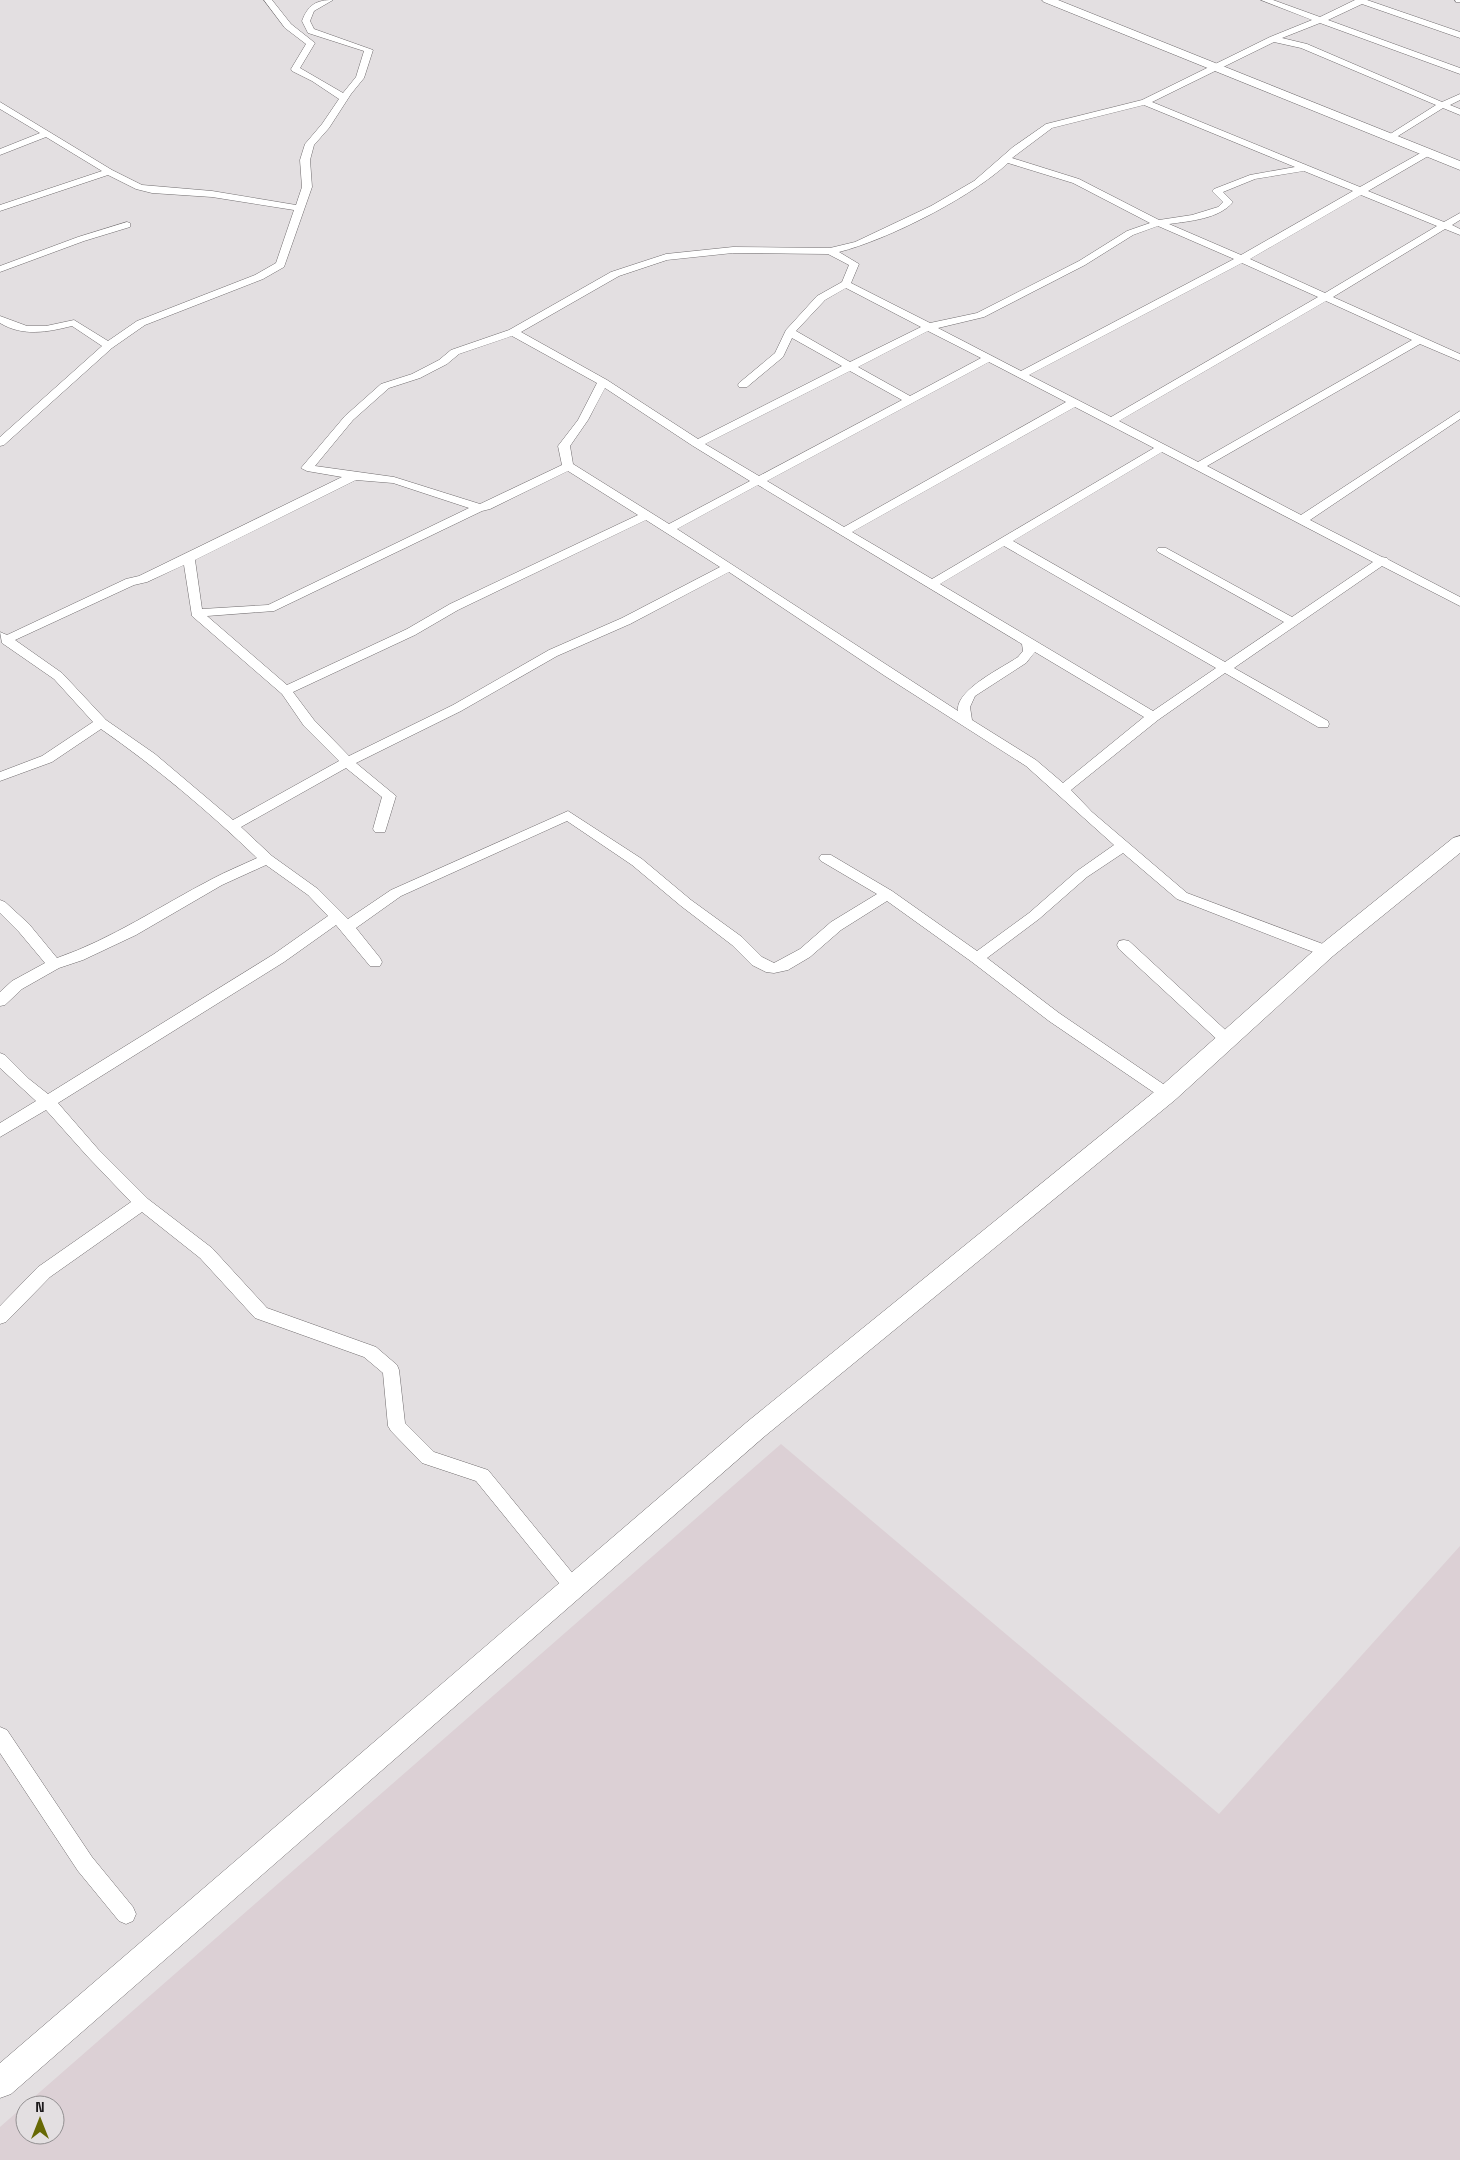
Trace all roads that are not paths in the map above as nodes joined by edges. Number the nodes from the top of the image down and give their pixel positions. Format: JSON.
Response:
{"nodes":[{"id":1,"x":268,"y":0,"type":"edge"},
{"id":2,"x":329,"y":0,"type":"edge"},
{"id":3,"x":1048,"y":0,"type":"edge"},
{"id":4,"x":1265,"y":0,"type":"edge"},
{"id":5,"x":1361,"y":0,"type":"edge"},
{"id":6,"x":1319,"y":20,"type":"junction"},
{"id":7,"x":1460,"y":35,"type":"edge"},
{"id":8,"x":1273,"y":39,"type":"junction"},
{"id":9,"x":1215,"y":67,"type":"junction"},
{"id":10,"x":1460,"y":72,"type":"edge"},
{"id":11,"x":1460,"y":97,"type":"edge"},
{"id":12,"x":344,"y":98,"type":"junction"},
{"id":13,"x":1145,"y":102,"type":"junction"},
{"id":14,"x":0,"y":105,"type":"edge"},
{"id":15,"x":1442,"y":106,"type":"junction"},
{"id":16,"x":1460,"y":112,"type":"edge"},
{"id":17,"x":46,"y":134,"type":"junction"},
{"id":18,"x":1390,"y":138,"type":"junction"},
{"id":19,"x":0,"y":152,"type":"edge"},
{"id":20,"x":1427,"y":152,"type":"junction"},
{"id":21,"x":1006,"y":159,"type":"junction"},
{"id":22,"x":1460,"y":166,"type":"edge"},
{"id":23,"x":1306,"y":168,"type":"junction"},
{"id":24,"x":109,"y":172,"type":"junction"},
{"id":25,"x":1359,"y":191,"type":"junction"},
{"id":26,"x":0,"y":208,"type":"edge"},
{"id":27,"x":300,"y":208,"type":"junction"},
{"id":28,"x":1460,"y":216,"type":"edge"},
{"id":29,"x":1158,"y":224,"type":"junction"},
{"id":30,"x":127,"y":225,"type":"dead end"},
{"id":31,"x":1444,"y":225,"type":"junction"},
{"id":32,"x":1460,"y":232,"type":"edge"},
{"id":33,"x":830,"y":251,"type":"junction"},
{"id":34,"x":1242,"y":259,"type":"junction"},
{"id":35,"x":0,"y":269,"type":"edge"},
{"id":36,"x":846,"y":284,"type":"junction"},
{"id":37,"x":1326,"y":298,"type":"junction"},
{"id":38,"x":0,"y":319,"type":"edge"},
{"id":39,"x":928,"y":327,"type":"junction"},
{"id":40,"x":513,"y":332,"type":"junction"},
{"id":41,"x":790,"y":332,"type":"junction"},
{"id":42,"x":1419,"y":340,"type":"junction"},
{"id":43,"x":108,"y":346,"type":"junction"},
{"id":44,"x":988,"y":358,"type":"junction"},
{"id":45,"x":1460,"y":358,"type":"edge"},
{"id":46,"x":851,"y":366,"type":"junction"},
{"id":47,"x":1022,"y":374,"type":"junction"},
{"id":48,"x":603,"y":382,"type":"junction"},
{"id":49,"x":743,"y":385,"type":"dead end"},
{"id":50,"x":909,"y":400,"type":"junction"},
{"id":51,"x":1076,"y":402,"type":"junction"},
{"id":52,"x":1460,"y":414,"type":"edge"},
{"id":53,"x":1112,"y":421,"type":"junction"},
{"id":54,"x":0,"y":443,"type":"edge"},
{"id":55,"x":697,"y":444,"type":"junction"},
{"id":56,"x":1163,"y":447,"type":"junction"},
{"id":57,"x":568,"y":466,"type":"junction"},
{"id":58,"x":1199,"y":466,"type":"junction"},
{"id":59,"x":354,"y":476,"type":"junction"},
{"id":60,"x":758,"y":480,"type":"junction"},
{"id":61,"x":479,"y":508,"type":"junction"},
{"id":62,"x":646,"y":515,"type":"junction"},
{"id":63,"x":1303,"y":519,"type":"junction"},
{"id":64,"x":668,"y":529,"type":"junction"},
{"id":65,"x":844,"y":532,"type":"junction"},
{"id":66,"x":1004,"y":541,"type":"junction"},
{"id":67,"x":1162,"y":550,"type":"dead end"},
{"id":68,"x":189,"y":558,"type":"junction"},
{"id":69,"x":1383,"y":560,"type":"junction"},
{"id":70,"x":729,"y":567,"type":"junction"},
{"id":71,"x":932,"y":584,"type":"junction"},
{"id":72,"x":1460,"y":602,"type":"edge"},
{"id":73,"x":196,"y":613,"type":"junction"},
{"id":74,"x":1293,"y":622,"type":"junction"},
{"id":75,"x":3,"y":638,"type":"edge"},
{"id":76,"x":1028,"y":641,"type":"junction"},
{"id":77,"x":1225,"y":668,"type":"junction"},
{"id":78,"x":286,"y":691,"type":"junction"},
{"id":79,"x":1153,"y":717,"type":"junction"},
{"id":80,"x":966,"y":722,"type":"junction"},
{"id":81,"x":101,"y":723,"type":"junction"},
{"id":82,"x":1323,"y":724,"type":"dead end"},
{"id":83,"x":347,"y":762,"type":"junction"},
{"id":84,"x":0,"y":767,"type":"edge"},
{"id":85,"x":17,"y":770,"type":"junction"},
{"id":86,"x":0,"y":776,"type":"edge"},
{"id":87,"x":1063,"y":790,"type":"junction"},
{"id":88,"x":233,"y":826,"type":"junction"},
{"id":89,"x":380,"y":830,"type":"dead end"},
{"id":90,"x":1460,"y":843,"type":"edge"},
{"id":91,"x":1123,"y":846,"type":"junction"},
{"id":92,"x":826,"y":858,"type":"dead end"},
{"id":93,"x":267,"y":859,"type":"junction"},
{"id":94,"x":887,"y":894,"type":"junction"},
{"id":95,"x":0,"y":905,"type":"edge"},
{"id":96,"x":342,"y":922,"type":"junction"},
{"id":97,"x":1124,"y":945,"type":"dead end"},
{"id":98,"x":1326,"y":951,"type":"junction"},
{"id":99,"x":977,"y":958,"type":"junction"},
{"id":100,"x":375,"y":962,"type":"dead end"},
{"id":101,"x":54,"y":964,"type":"junction"},
{"id":102,"x":0,"y":1001,"type":"edge"},
{"id":103,"x":1227,"y":1040,"type":"junction"},
{"id":104,"x":0,"y":1059,"type":"edge"},
{"id":105,"x":1167,"y":1094,"type":"junction"},
{"id":106,"x":47,"y":1101,"type":"junction"},
{"id":107,"x":0,"y":1131,"type":"edge"},
{"id":108,"x":142,"y":1203,"type":"junction"},
{"id":109,"x":0,"y":1317,"type":"edge"},
{"id":110,"x":573,"y":1587,"type":"junction"},
{"id":111,"x":0,"y":1736,"type":"edge"},
{"id":112,"x":126,"y":1914,"type":"dead end"},
{"id":113,"x":0,"y":2083,"type":"edge"}],
"edges":[{"from":1,"to":12,"type":"street"},
{"from":2,"to":12,"type":"street"},
{"from":3,"to":9,"type":"street"},
{"from":4,"to":6,"type":"street"},
{"from":5,"to":6,"type":"street"},
{"from":5,"to":7,"type":"street"},
{"from":6,"to":8,"type":"street"},
{"from":6,"to":10,"type":"street"},
{"from":8,"to":9,"type":"street"},
{"from":8,"to":15,"type":"street"},
{"from":9,"to":13,"type":"street"},
{"from":9,"to":18,"type":"street"},
{"from":11,"to":15,"type":"street"},
{"from":12,"to":27,"type":"street"},
{"from":13,"to":21,"type":"street"},
{"from":13,"to":23,"type":"street"},
{"from":14,"to":17,"type":"street"},
{"from":15,"to":16,"type":"street"},
{"from":15,"to":18,"type":"street"},
{"from":17,"to":19,"type":"street"},
{"from":17,"to":24,"type":"street"},
{"from":18,"to":20,"type":"street"},
{"from":20,"to":22,"type":"street"},
{"from":20,"to":25,"type":"street"},
{"from":21,"to":29,"type":"street"},
{"from":21,"to":33,"type":"street"},
{"from":23,"to":25,"type":"street"},
{"from":23,"to":29,"type":"street"},
{"from":24,"to":26,"type":"street"},
{"from":24,"to":27,"type":"street"},
{"from":25,"to":31,"type":"street"},
{"from":25,"to":34,"type":"street"},
{"from":27,"to":43,"type":"street"},
{"from":28,"to":31,"type":"street"},
{"from":29,"to":34,"type":"street"},
{"from":29,"to":39,"type":"street"},
{"from":30,"to":35,"type":"street"},
{"from":31,"to":32,"type":"street"},
{"from":31,"to":37,"type":"street"},
{"from":33,"to":36,"type":"street"},
{"from":33,"to":40,"type":"street"},
{"from":34,"to":37,"type":"street"},
{"from":34,"to":47,"type":"street"},
{"from":36,"to":39,"type":"street"},
{"from":36,"to":41,"type":"street"},
{"from":37,"to":42,"type":"street"},
{"from":37,"to":53,"type":"street"},
{"from":38,"to":43,"type":"street"},
{"from":39,"to":44,"type":"street"},
{"from":39,"to":46,"type":"street"},
{"from":40,"to":48,"type":"street"},
{"from":40,"to":59,"type":"street"},
{"from":41,"to":46,"type":"street"},
{"from":41,"to":49,"type":"street"},
{"from":42,"to":45,"type":"street"},
{"from":42,"to":58,"type":"street"},
{"from":43,"to":54,"type":"street"},
{"from":44,"to":47,"type":"street"},
{"from":44,"to":50,"type":"street"},
{"from":46,"to":50,"type":"street"},
{"from":46,"to":55,"type":"street"},
{"from":47,"to":51,"type":"street"},
{"from":48,"to":55,"type":"street"},
{"from":48,"to":57,"type":"street"},
{"from":50,"to":60,"type":"street"},
{"from":51,"to":53,"type":"street"},
{"from":51,"to":65,"type":"street"},
{"from":52,"to":63,"type":"street"},
{"from":53,"to":56,"type":"street"},
{"from":55,"to":60,"type":"street"},
{"from":56,"to":58,"type":"street"},
{"from":56,"to":66,"type":"street"},
{"from":57,"to":61,"type":"street"},
{"from":57,"to":62,"type":"street"},
{"from":58,"to":63,"type":"street"},
{"from":59,"to":61,"type":"street"},
{"from":59,"to":68,"type":"street"},
{"from":60,"to":64,"type":"street"},
{"from":60,"to":65,"type":"street"},
{"from":61,"to":73,"type":"street"},
{"from":62,"to":64,"type":"street"},
{"from":62,"to":78,"type":"street"},
{"from":63,"to":69,"type":"street"},
{"from":64,"to":70,"type":"street"},
{"from":65,"to":71,"type":"street"},
{"from":66,"to":71,"type":"street"},
{"from":66,"to":77,"type":"street"},
{"from":67,"to":74,"type":"street"},
{"from":68,"to":73,"type":"street"},
{"from":68,"to":75,"type":"street"},
{"from":69,"to":72,"type":"street"},
{"from":69,"to":74,"type":"street"},
{"from":70,"to":80,"type":"street"},
{"from":70,"to":83,"type":"street"},
{"from":71,"to":76,"type":"street"},
{"from":73,"to":78,"type":"street"},
{"from":74,"to":77,"type":"street"},
{"from":75,"to":81,"type":"street"},
{"from":76,"to":79,"type":"street"},
{"from":76,"to":80,"type":"street"},
{"from":77,"to":79,"type":"street"},
{"from":77,"to":82,"type":"street"},
{"from":78,"to":83,"type":"street"},
{"from":79,"to":87,"type":"street"},
{"from":80,"to":87,"type":"street"},
{"from":81,"to":85,"type":"street"},
{"from":81,"to":88,"type":"street"},
{"from":83,"to":88,"type":"street"},
{"from":83,"to":89,"type":"street"},
{"from":84,"to":85,"type":"street"},
{"from":85,"to":86,"type":"street"},
{"from":87,"to":91,"type":"street"},
{"from":88,"to":93,"type":"street"},
{"from":90,"to":98,"type":"street"},
{"from":91,"to":98,"type":"street"},
{"from":91,"to":99,"type":"street"},
{"from":92,"to":94,"type":"street"},
{"from":93,"to":96,"type":"street"},
{"from":93,"to":101,"type":"street"},
{"from":94,"to":96,"type":"street"},
{"from":94,"to":99,"type":"street"},
{"from":95,"to":101,"type":"street"},
{"from":96,"to":100,"type":"street"},
{"from":96,"to":106,"type":"street"},
{"from":97,"to":103,"type":"street"},
{"from":98,"to":103,"type":"street"},
{"from":99,"to":105,"type":"street"},
{"from":101,"to":102,"type":"street"},
{"from":103,"to":105,"type":"street"},
{"from":104,"to":106,"type":"street"},
{"from":105,"to":110,"type":"street"},
{"from":106,"to":107,"type":"street"},
{"from":106,"to":108,"type":"street"},
{"from":108,"to":109,"type":"street"},
{"from":108,"to":110,"type":"street"},
{"from":110,"to":113,"type":"street"},
{"from":111,"to":112,"type":"street"}]}
